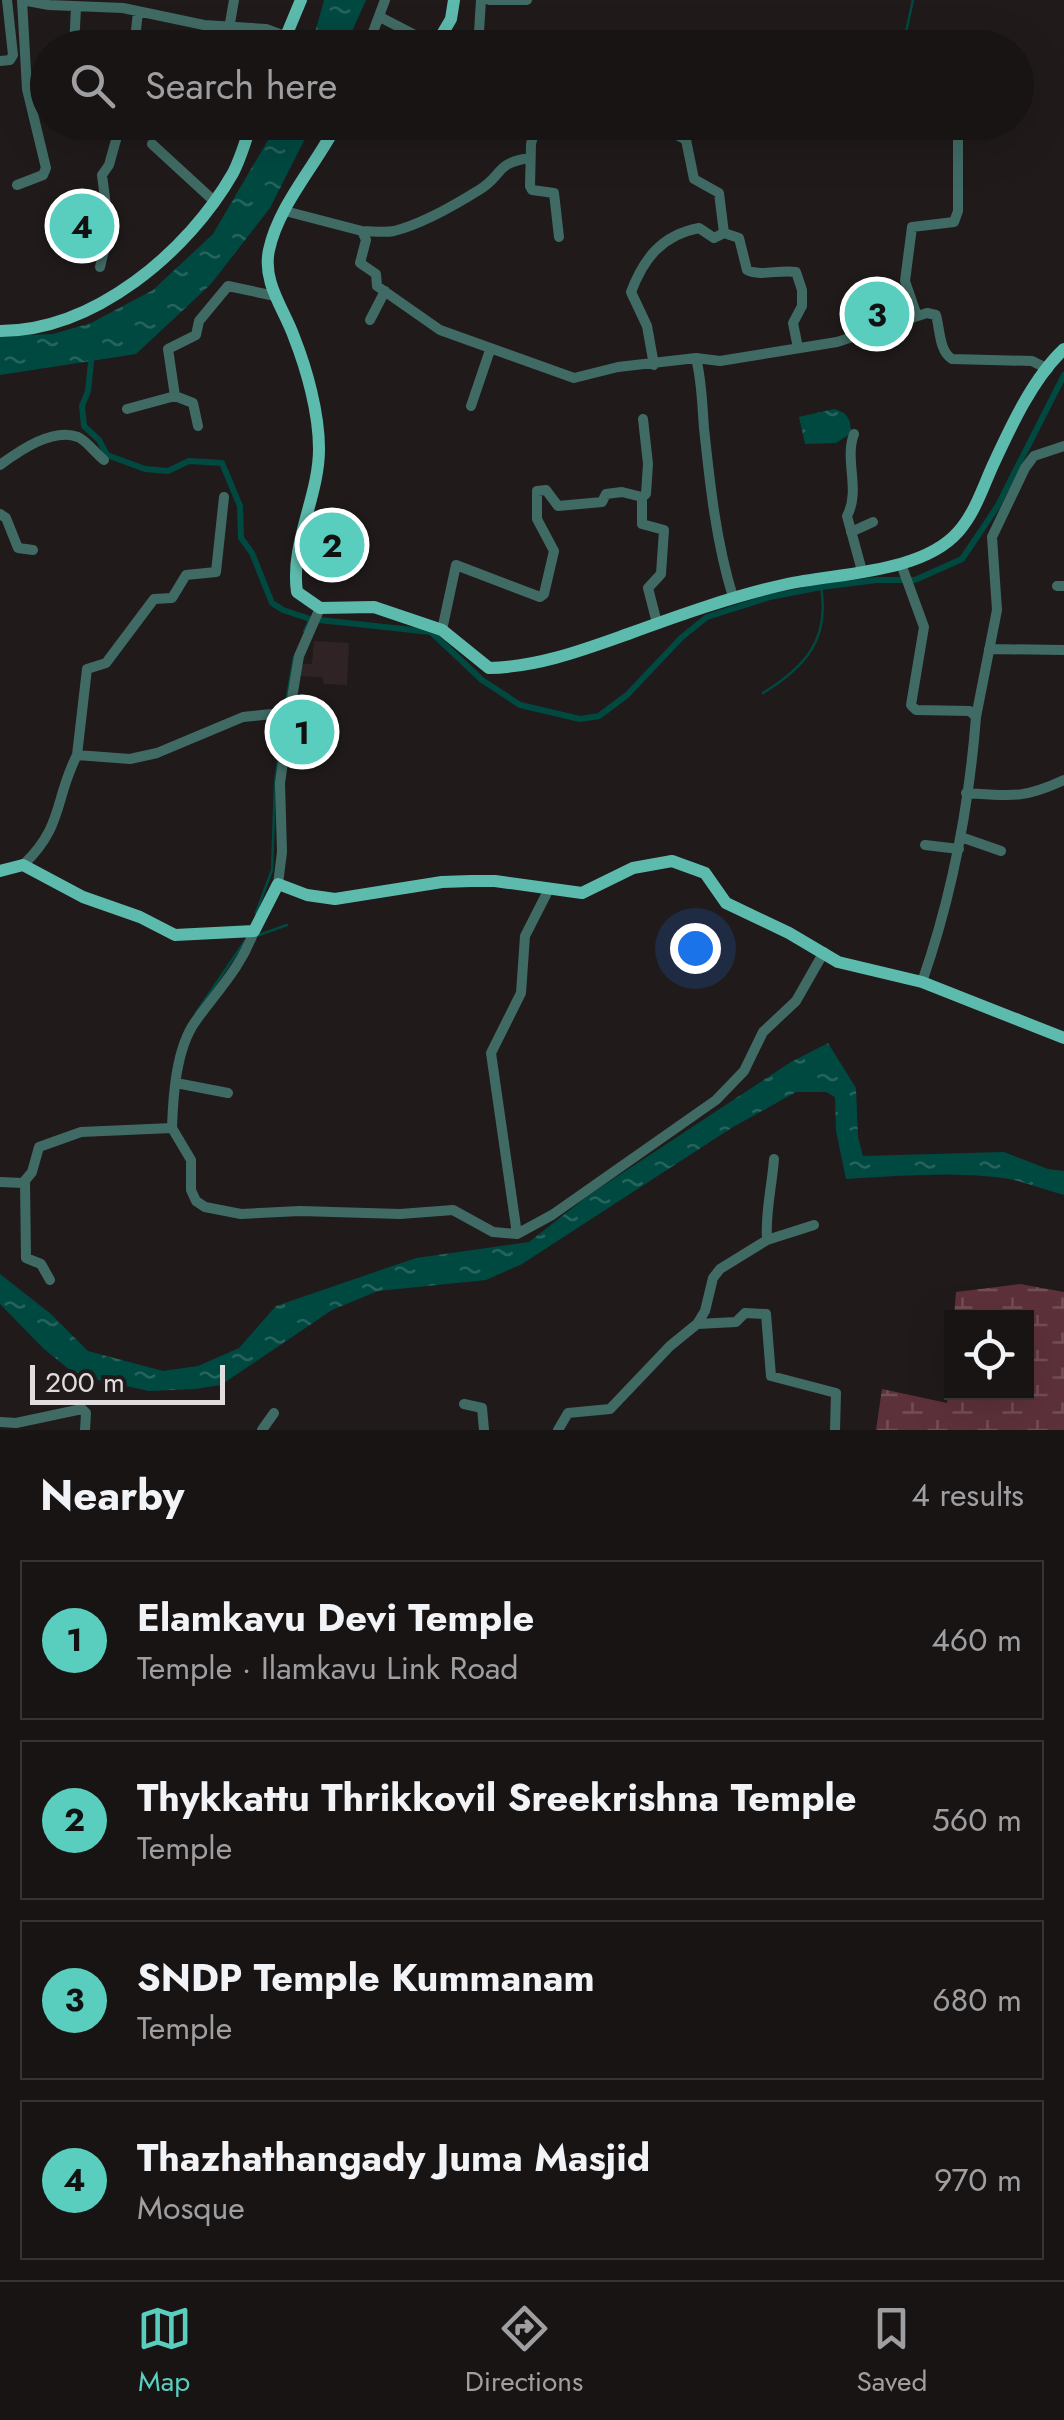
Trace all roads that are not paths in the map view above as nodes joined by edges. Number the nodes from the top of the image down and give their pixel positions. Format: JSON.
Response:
{"nodes":[{"id":1,"x":7,"y":0,"type":"edge"},
{"id":2,"x":22,"y":0,"type":"edge"},
{"id":3,"x":162,"y":0,"type":"edge"},
{"id":4,"x":234,"y":0,"type":"edge"},
{"id":5,"x":300,"y":0,"type":"edge"},
{"id":6,"x":384,"y":0,"type":"edge"},
{"id":7,"x":454,"y":0,"type":"edge"},
{"id":8,"x":481,"y":0,"type":"edge"},
{"id":9,"x":489,"y":0,"type":"edge"},
{"id":10,"x":527,"y":0,"type":"edge"},
{"id":11,"x":50,"y":3,"type":"edge"},
{"id":12,"x":76,"y":7,"type":"junction"},
{"id":13,"x":138,"y":12,"type":"junction"},
{"id":14,"x":162,"y":14,"type":"junction"},
{"id":15,"x":380,"y":17,"type":"junction"},
{"id":16,"x":229,"y":29,"type":"junction"},
{"id":17,"x":75,"y":30,"type":"edge"},
{"id":18,"x":136,"y":30,"type":"edge"},
{"id":19,"x":267,"y":30,"type":"edge"},
{"id":20,"x":288,"y":30,"type":"edge"},
{"id":21,"x":375,"y":30,"type":"edge"},
{"id":22,"x":406,"y":30,"type":"edge"},
{"id":23,"x":445,"y":30,"type":"edge"},
{"id":24,"x":479,"y":30,"type":"edge"},
{"id":25,"x":0,"y":62,"type":"edge"},
{"id":26,"x":30,"y":99,"type":"edge"},
{"id":27,"x":40,"y":140,"type":"edge"},
{"id":28,"x":116,"y":140,"type":"edge"},
{"id":29,"x":245,"y":140,"type":"edge"},
{"id":30,"x":327,"y":140,"type":"edge"},
{"id":31,"x":534,"y":140,"type":"edge"},
{"id":32,"x":686,"y":140,"type":"edge"},
{"id":33,"x":958,"y":140,"type":"edge"},
{"id":34,"x":152,"y":144,"type":"dead end"},
{"id":35,"x":530,"y":158,"type":"junction"},
{"id":36,"x":17,"y":185,"type":"dead end"},
{"id":37,"x":214,"y":201,"type":"junction"},
{"id":38,"x":285,"y":211,"type":"junction"},
{"id":39,"x":362,"y":231,"type":"junction"},
{"id":40,"x":724,"y":234,"type":"junction"},
{"id":41,"x":558,"y":237,"type":"dead end"},
{"id":42,"x":100,"y":267,"type":"dead end"},
{"id":43,"x":385,"y":292,"type":"junction"},
{"id":44,"x":275,"y":296,"type":"junction"},
{"id":45,"x":917,"y":316,"type":"junction"},
{"id":46,"x":370,"y":320,"type":"dead end"},
{"id":47,"x":0,"y":331,"type":"edge"},
{"id":48,"x":798,"y":348,"type":"junction"},
{"id":49,"x":1064,"y":349,"type":"edge"},
{"id":50,"x":490,"y":350,"type":"junction"},
{"id":51,"x":696,"y":358,"type":"junction"},
{"id":52,"x":654,"y":364,"type":"junction"},
{"id":53,"x":1048,"y":369,"type":"junction"},
{"id":54,"x":175,"y":396,"type":"junction"},
{"id":55,"x":471,"y":406,"type":"dead end"},
{"id":56,"x":127,"y":409,"type":"dead end"},
{"id":57,"x":644,"y":419,"type":"dead end"},
{"id":58,"x":198,"y":426,"type":"dead end"},
{"id":59,"x":854,"y":434,"type":"dead end"},
{"id":60,"x":1064,"y":446,"type":"edge"},
{"id":61,"x":104,"y":460,"type":"dead end"},
{"id":62,"x":0,"y":465,"type":"edge"},
{"id":63,"x":224,"y":497,"type":"dead end"},
{"id":64,"x":642,"y":497,"type":"junction"},
{"id":65,"x":0,"y":514,"type":"edge"},
{"id":66,"x":873,"y":522,"type":"dead end"},
{"id":67,"x":850,"y":532,"type":"junction"},
{"id":68,"x":33,"y":550,"type":"dead end"},
{"id":69,"x":901,"y":568,"type":"junction"},
{"id":70,"x":862,"y":571,"type":"junction"},
{"id":71,"x":733,"y":597,"type":"junction"},
{"id":72,"x":319,"y":611,"type":"junction"},
{"id":73,"x":657,"y":624,"type":"junction"},
{"id":74,"x":442,"y":630,"type":"junction"},
{"id":75,"x":989,"y":649,"type":"junction"},
{"id":76,"x":1064,"y":650,"type":"edge"},
{"id":77,"x":291,"y":712,"type":"junction"},
{"id":78,"x":976,"y":716,"type":"junction"},
{"id":79,"x":77,"y":754,"type":"junction"},
{"id":80,"x":1064,"y":780,"type":"edge"},
{"id":81,"x":966,"y":794,"type":"junction"},
{"id":82,"x":960,"y":843,"type":"junction"},
{"id":83,"x":925,"y":845,"type":"dead end"},
{"id":84,"x":1001,"y":851,"type":"dead end"},
{"id":85,"x":8,"y":866,"type":"edge"},
{"id":86,"x":278,"y":884,"type":"junction"},
{"id":87,"x":549,"y":890,"type":"junction"},
{"id":88,"x":252,"y":933,"type":"junction"},
{"id":89,"x":824,"y":952,"type":"junction"},
{"id":90,"x":922,"y":982,"type":"junction"},
{"id":91,"x":1064,"y":1038,"type":"edge"},
{"id":92,"x":176,"y":1083,"type":"junction"},
{"id":93,"x":228,"y":1093,"type":"dead end"},
{"id":94,"x":172,"y":1128,"type":"junction"},
{"id":95,"x":774,"y":1159,"type":"dead end"},
{"id":96,"x":0,"y":1182,"type":"edge"},
{"id":97,"x":25,"y":1182,"type":"junction"},
{"id":98,"x":814,"y":1225,"type":"dead end"},
{"id":99,"x":516,"y":1234,"type":"junction"},
{"id":100,"x":766,"y":1240,"type":"junction"},
{"id":101,"x":50,"y":1280,"type":"dead end"},
{"id":102,"x":698,"y":1324,"type":"junction"},
{"id":103,"x":464,"y":1404,"type":"dead end"},
{"id":104,"x":274,"y":1414,"type":"dead end"},
{"id":105,"x":0,"y":1422,"type":"edge"},
{"id":106,"x":84,"y":1430,"type":"edge"},
{"id":107,"x":262,"y":1430,"type":"edge"},
{"id":108,"x":484,"y":1430,"type":"edge"},
{"id":109,"x":558,"y":1430,"type":"edge"},
{"id":110,"x":835,"y":1430,"type":"edge"}],
"edges":[{"from":1,"to":25,"type":"street"},
{"from":2,"to":11,"type":"street"},
{"from":2,"to":26,"type":"street"},
{"from":3,"to":14,"type":"street"},
{"from":4,"to":16,"type":"street"},
{"from":5,"to":20,"type":"main road"},
{"from":6,"to":15,"type":"street"},
{"from":7,"to":23,"type":"main road"},
{"from":8,"to":24,"type":"street"},
{"from":9,"to":10,"type":"street"},
{"from":11,"to":12,"type":"street"},
{"from":12,"to":13,"type":"street"},
{"from":12,"to":17,"type":"street"},
{"from":13,"to":14,"type":"street"},
{"from":13,"to":18,"type":"street"},
{"from":14,"to":16,"type":"street"},
{"from":15,"to":21,"type":"street"},
{"from":15,"to":22,"type":"street"},
{"from":16,"to":19,"type":"street"},
{"from":27,"to":36,"type":"street"},
{"from":28,"to":42,"type":"street"},
{"from":29,"to":37,"type":"main road"},
{"from":30,"to":38,"type":"main road"},
{"from":31,"to":35,"type":"street"},
{"from":32,"to":40,"type":"street"},
{"from":33,"to":45,"type":"street"},
{"from":34,"to":37,"type":"street"},
{"from":35,"to":39,"type":"street"},
{"from":35,"to":41,"type":"street"},
{"from":37,"to":47,"type":"main road"},
{"from":38,"to":39,"type":"street"},
{"from":38,"to":44,"type":"main road"},
{"from":39,"to":43,"type":"street"},
{"from":40,"to":48,"type":"street"},
{"from":40,"to":52,"type":"street"},
{"from":43,"to":46,"type":"street"},
{"from":43,"to":50,"type":"street"},
{"from":44,"to":54,"type":"street"},
{"from":44,"to":72,"type":"main road"},
{"from":45,"to":48,"type":"street"},
{"from":45,"to":53,"type":"street"},
{"from":48,"to":51,"type":"street"},
{"from":49,"to":53,"type":"main road"},
{"from":50,"to":52,"type":"street"},
{"from":50,"to":55,"type":"street"},
{"from":51,"to":52,"type":"street"},
{"from":51,"to":71,"type":"street"},
{"from":53,"to":69,"type":"main road"},
{"from":54,"to":56,"type":"street"},
{"from":54,"to":58,"type":"street"},
{"from":57,"to":64,"type":"street"},
{"from":59,"to":67,"type":"street"},
{"from":60,"to":75,"type":"street"},
{"from":61,"to":62,"type":"street"},
{"from":63,"to":79,"type":"street"},
{"from":64,"to":73,"type":"street"},
{"from":64,"to":74,"type":"street"},
{"from":65,"to":68,"type":"street"},
{"from":66,"to":67,"type":"street"},
{"from":67,"to":70,"type":"street"},
{"from":69,"to":70,"type":"main road"},
{"from":69,"to":78,"type":"street"},
{"from":70,"to":71,"type":"main road"},
{"from":71,"to":73,"type":"main road"},
{"from":72,"to":74,"type":"main road"},
{"from":72,"to":77,"type":"street"},
{"from":73,"to":74,"type":"main road"},
{"from":75,"to":76,"type":"street"},
{"from":75,"to":78,"type":"street"},
{"from":77,"to":79,"type":"street"},
{"from":77,"to":86,"type":"street"},
{"from":78,"to":81,"type":"street"},
{"from":79,"to":85,"type":"street"},
{"from":80,"to":81,"type":"street"},
{"from":81,"to":82,"type":"street"},
{"from":82,"to":83,"type":"street"},
{"from":82,"to":84,"type":"street"},
{"from":82,"to":90,"type":"street"},
{"from":85,"to":88,"type":"main road"},
{"from":86,"to":87,"type":"main road"},
{"from":86,"to":88,"type":"main road"},
{"from":87,"to":89,"type":"main road"},
{"from":87,"to":99,"type":"street"},
{"from":88,"to":92,"type":"street"},
{"from":89,"to":90,"type":"main road"},
{"from":89,"to":99,"type":"street"},
{"from":90,"to":91,"type":"main road"},
{"from":92,"to":93,"type":"street"},
{"from":92,"to":94,"type":"street"},
{"from":94,"to":97,"type":"street"},
{"from":94,"to":99,"type":"street"},
{"from":95,"to":100,"type":"street"},
{"from":96,"to":97,"type":"street"},
{"from":97,"to":101,"type":"street"},
{"from":98,"to":100,"type":"street"},
{"from":100,"to":102,"type":"street"},
{"from":102,"to":109,"type":"street"},
{"from":102,"to":110,"type":"street"},
{"from":103,"to":108,"type":"street"},
{"from":104,"to":107,"type":"street"},
{"from":105,"to":106,"type":"street"}]}
